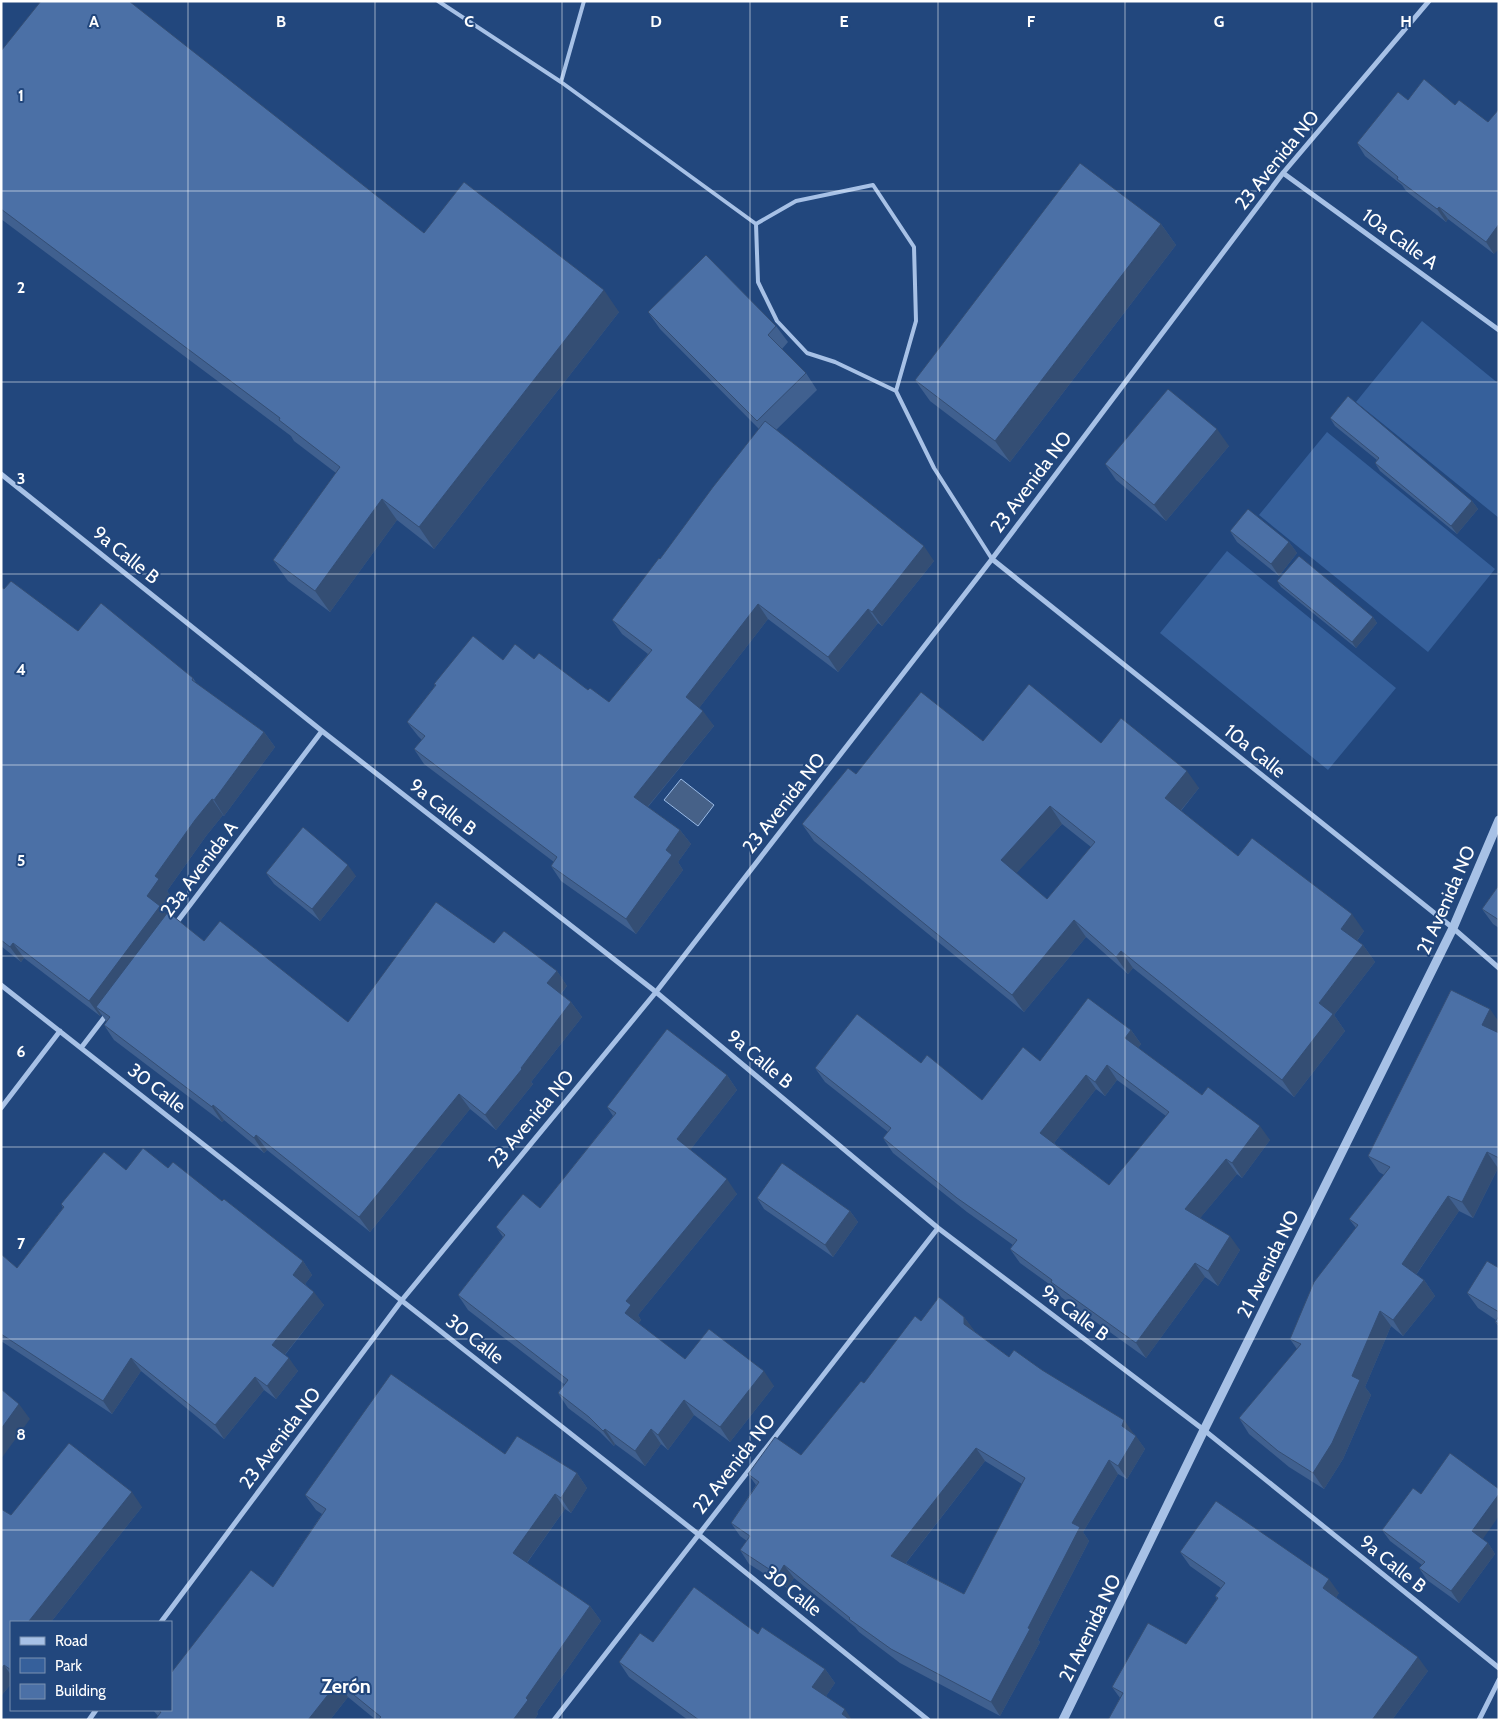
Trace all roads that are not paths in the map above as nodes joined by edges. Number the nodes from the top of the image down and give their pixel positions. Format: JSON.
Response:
{"nodes":[{"id":1,"x":438,"y":1,"type":"edge"},
{"id":2,"x":584,"y":1,"type":"edge"},
{"id":3,"x":1429,"y":1,"type":"edge"},
{"id":4,"x":561,"y":82,"type":"junction"},
{"id":5,"x":1283,"y":173,"type":"junction"},
{"id":6,"x":756,"y":224,"type":"junction"},
{"id":7,"x":1499,"y":330,"type":"edge"},
{"id":8,"x":896,"y":391,"type":"junction"},
{"id":9,"x":1,"y":474,"type":"edge"},
{"id":10,"x":992,"y":559,"type":"junction"},
{"id":11,"x":322,"y":731,"type":"junction"},
{"id":12,"x":1499,"y":820,"type":"edge"},
{"id":13,"x":1453,"y":928,"type":"junction"},
{"id":14,"x":172,"y":929,"type":"edge"},
{"id":15,"x":1499,"y":968,"type":"edge"},
{"id":16,"x":1,"y":985,"type":"edge"},
{"id":17,"x":656,"y":992,"type":"junction"},
{"id":18,"x":111,"y":1008,"type":"edge"},
{"id":19,"x":60,"y":1031,"type":"junction"},
{"id":20,"x":81,"y":1048,"type":"junction"},
{"id":21,"x":1,"y":1108,"type":"edge"},
{"id":22,"x":938,"y":1228,"type":"junction"},
{"id":23,"x":402,"y":1300,"type":"junction"},
{"id":24,"x":1204,"y":1430,"type":"junction"},
{"id":25,"x":698,"y":1534,"type":"junction"},
{"id":26,"x":163,"y":1621,"type":"edge"},
{"id":27,"x":1499,"y":1668,"type":"edge"},
{"id":28,"x":1499,"y":1680,"type":"edge"},
{"id":29,"x":554,"y":1720,"type":"edge"},
{"id":30,"x":928,"y":1720,"type":"edge"},
{"id":31,"x":1063,"y":1720,"type":"edge"},
{"id":32,"x":1479,"y":1720,"type":"edge"}],
"edges":[{"from":1,"to":4,"type":"lane"},
{"from":2,"to":4,"type":"lane"},
{"from":3,"to":5,"type":"street","name":"23 Avenida NO"},
{"from":4,"to":6,"type":"lane"},
{"from":5,"to":7,"type":"street","name":"10a Calle A"},
{"from":5,"to":10,"type":"street","name":"23 Avenida NO"},
{"from":6,"to":8,"type":"lane"},
{"from":6,"to":8,"type":"lane"},
{"from":8,"to":10,"type":"lane"},
{"from":9,"to":11,"type":"street","name":"9a Calle B"},
{"from":10,"to":13,"type":"street","name":"10a Calle"},
{"from":10,"to":17,"type":"street","name":"23 Avenida NO"},
{"from":11,"to":14,"type":"street","name":"23a Avenida A"},
{"from":11,"to":17,"type":"street","name":"9a Calle B"},
{"from":12,"to":13,"type":"street","name":"21 Avenida NO"},
{"from":13,"to":15,"type":"street","name":"10a Calle"},
{"from":13,"to":24,"type":"street","name":"21 Avenida NO"},
{"from":16,"to":19,"type":"street","name":"30 Calle"},
{"from":17,"to":22,"type":"street","name":"9a Calle B"},
{"from":17,"to":23,"type":"street","name":"23 Avenida NO"},
{"from":18,"to":20,"type":"street"},
{"from":19,"to":20,"type":"street","name":"30 Calle"},
{"from":19,"to":21,"type":"street"},
{"from":20,"to":23,"type":"street","name":"30 Calle"},
{"from":22,"to":24,"type":"street","name":"9a Calle B"},
{"from":22,"to":25,"type":"street","name":"22 Avenida NO"},
{"from":23,"to":25,"type":"street","name":"30 Calle"},
{"from":23,"to":26,"type":"street","name":"23 Avenida NO"},
{"from":24,"to":27,"type":"street","name":"9a Calle B"},
{"from":24,"to":31,"type":"street","name":"21 Avenida NO"},
{"from":25,"to":29,"type":"street","name":"22 Avenida NO"},
{"from":25,"to":30,"type":"street","name":"30 Calle"},
{"from":28,"to":32,"type":"street"}]}
